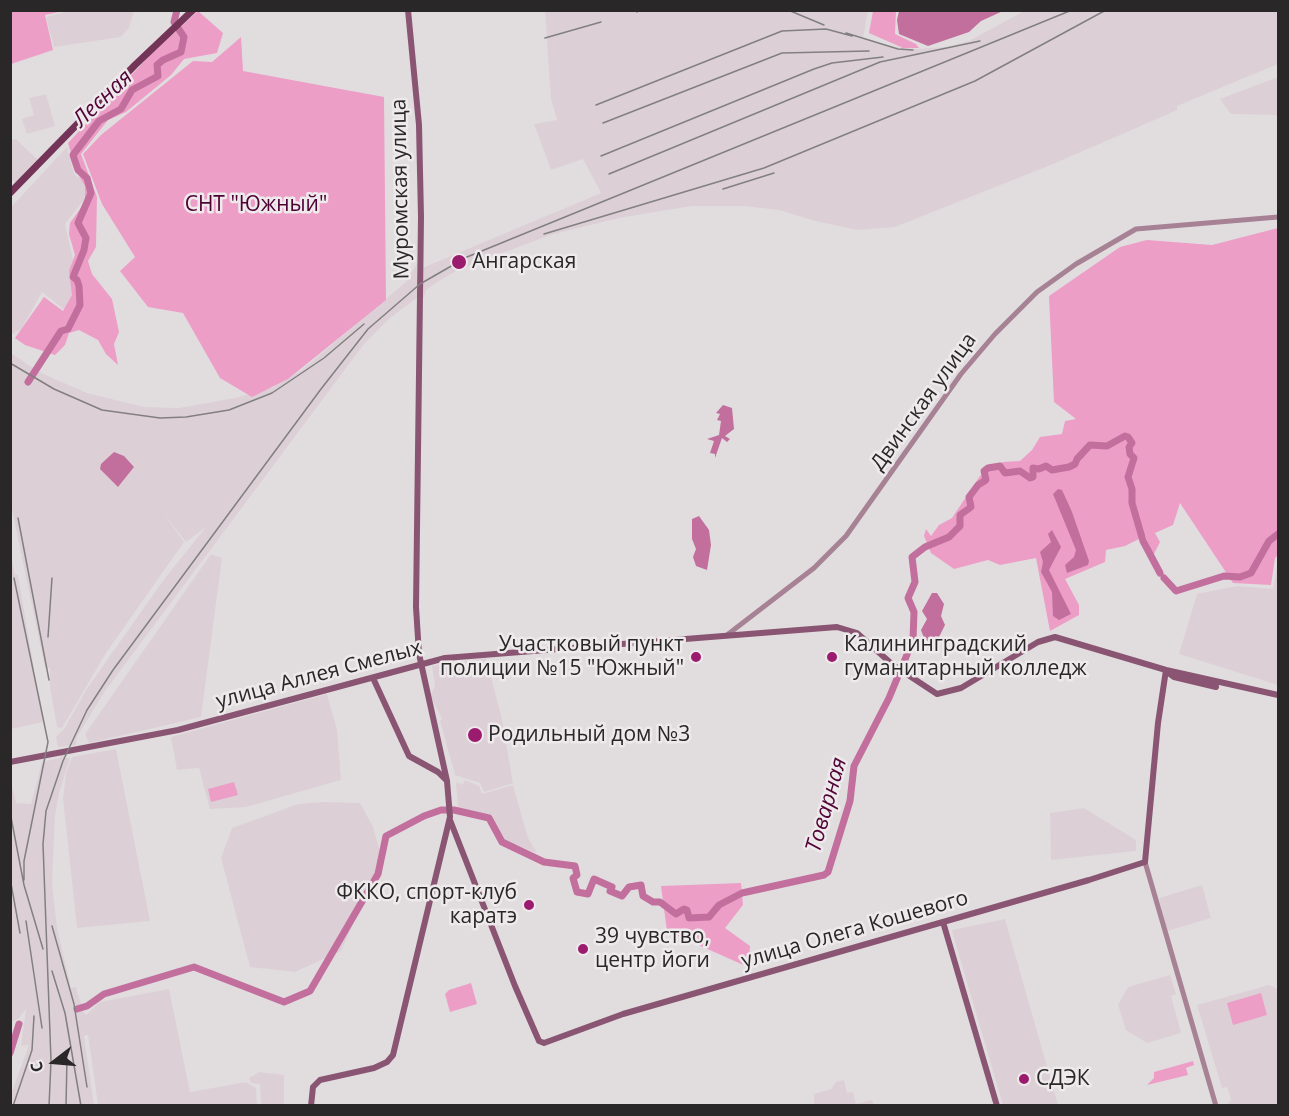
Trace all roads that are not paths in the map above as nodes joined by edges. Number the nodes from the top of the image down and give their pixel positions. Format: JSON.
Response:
{"nodes":[{"id":1,"x":194,"y":10,"type":"edge"},
{"id":2,"x":408,"y":10,"type":"edge"},
{"id":3,"x":10,"y":193,"type":"edge"},
{"id":4,"x":1278,"y":217,"type":"edge"},
{"id":5,"x":727,"y":635,"type":"junction"},
{"id":6,"x":422,"y":664,"type":"junction"},
{"id":7,"x":1166,"y":670,"type":"junction"},
{"id":8,"x":373,"y":678,"type":"junction"},
{"id":9,"x":1278,"y":697,"type":"edge"},
{"id":10,"x":10,"y":762,"type":"edge"},
{"id":11,"x":444,"y":766,"type":"junction"},
{"id":12,"x":438,"y":772,"type":"junction"},
{"id":13,"x":447,"y":781,"type":"junction"},
{"id":14,"x":450,"y":818,"type":"junction"},
{"id":15,"x":446,"y":838,"type":"junction"},
{"id":16,"x":458,"y":838,"type":"junction"},
{"id":17,"x":1144,"y":861,"type":"junction"},
{"id":18,"x":943,"y":922,"type":"junction"},
{"id":19,"x":311,"y":1106,"type":"edge"},
{"id":20,"x":997,"y":1106,"type":"edge"},
{"id":21,"x":1216,"y":1106,"type":"edge"}],
"edges":[{"from":1,"to":3,"type":"main road"},
{"from":2,"to":6,"type":"main road","name":"Муромская улица"},
{"from":4,"to":5,"type":"street","name":"Двинская улица"},
{"from":5,"to":6,"type":"main road","name":"улица Аллея Смелых"},
{"from":5,"to":7,"type":"main road","name":"улица Аллея Смелых"},
{"from":6,"to":8,"type":"main road","name":"улица Аллея Смелых"},
{"from":6,"to":11,"type":"main road"},
{"from":7,"to":9,"type":"main road","name":"улица Аллея Смелых"},
{"from":7,"to":17,"type":"main road"},
{"from":8,"to":10,"type":"main road","name":"улица Аллея Смелых"},
{"from":8,"to":12,"type":"main road"},
{"from":11,"to":12,"type":"main road"},
{"from":11,"to":13,"type":"main road"},
{"from":12,"to":13,"type":"main road"},
{"from":13,"to":14,"type":"main road"},
{"from":14,"to":15,"type":"main road"},
{"from":14,"to":16,"type":"main road"},
{"from":15,"to":16,"type":"main road"},
{"from":15,"to":19,"type":"main road"},
{"from":16,"to":18,"type":"main road","name":"улица Олега Кошевого"},
{"from":17,"to":18,"type":"main road","name":"улица Олега Кошевого"},
{"from":17,"to":21,"type":"street"},
{"from":18,"to":20,"type":"main road"}]}
